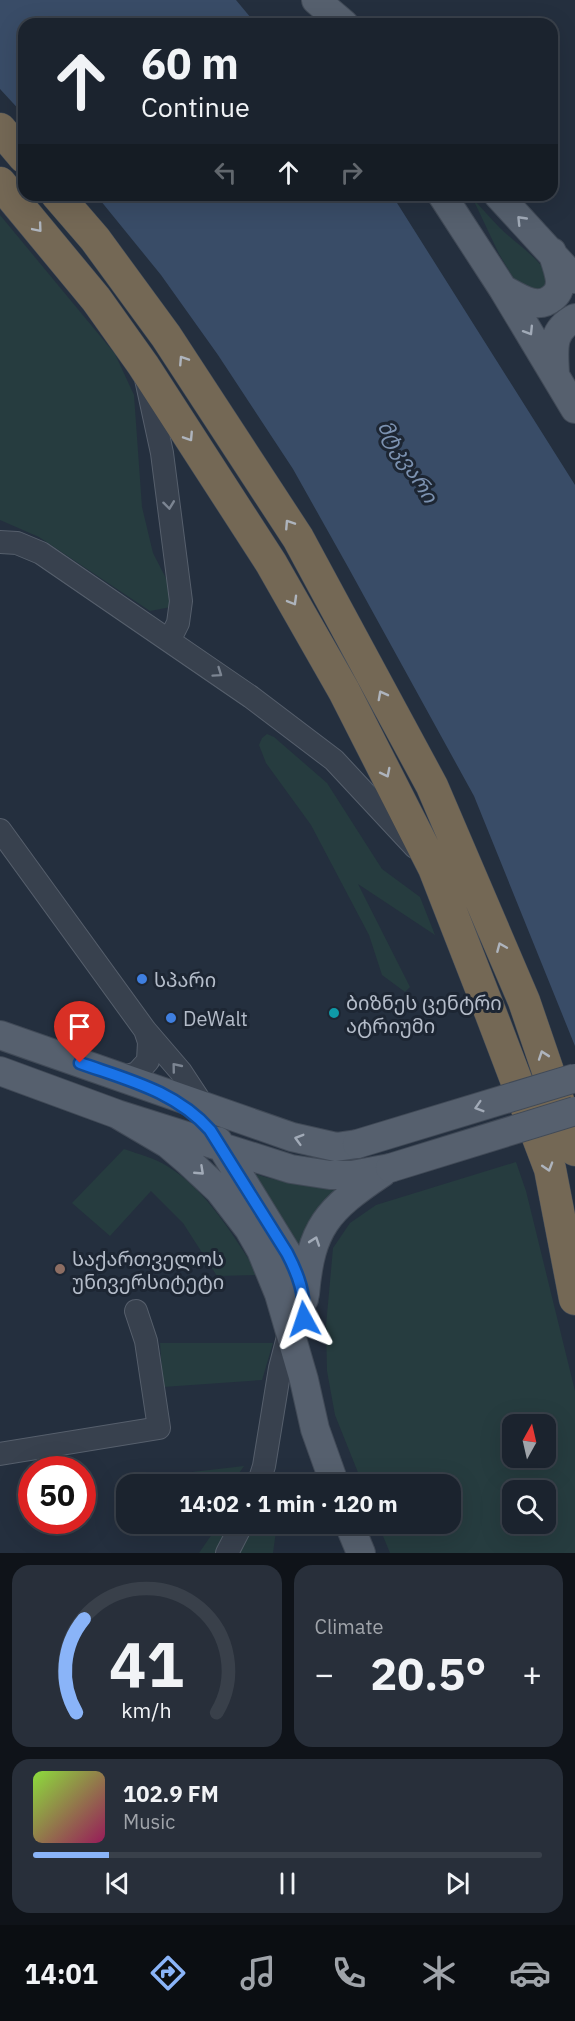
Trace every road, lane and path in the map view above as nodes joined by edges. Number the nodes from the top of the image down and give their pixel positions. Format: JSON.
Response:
{"nodes":[{"id":1,"x":301,"y":0,"type":"edge"},
{"id":2,"x":316,"y":0,"type":"edge"},
{"id":3,"x":313,"y":18,"type":"edge"},
{"id":4,"x":337,"y":18,"type":"edge"},
{"id":5,"x":0,"y":129,"type":"edge"},
{"id":6,"x":18,"y":150,"type":"edge"},
{"id":7,"x":0,"y":183,"type":"edge"},
{"id":8,"x":62,"y":201,"type":"edge"},
{"id":9,"x":446,"y":201,"type":"edge"},
{"id":10,"x":504,"y":201,"type":"edge"},
{"id":11,"x":552,"y":252,"type":"junction"},
{"id":12,"x":575,"y":279,"type":"edge"},
{"id":13,"x":503,"y":289,"type":"junction"},
{"id":14,"x":575,"y":318,"type":"edge"},
{"id":15,"x":143,"y":365,"type":"junction"},
{"id":16,"x":555,"y":374,"type":"junction"},
{"id":17,"x":575,"y":409,"type":"edge"},
{"id":18,"x":0,"y":542,"type":"edge"},
{"id":19,"x":170,"y":639,"type":"junction"},
{"id":20,"x":0,"y":830,"type":"edge"},
{"id":21,"x":434,"y":868,"type":"junction"},
{"id":22,"x":145,"y":1030,"type":"junction"},
{"id":23,"x":0,"y":1035,"type":"edge"},
{"id":24,"x":0,"y":1071,"type":"edge"},
{"id":25,"x":121,"y":1078,"type":"junction"},
{"id":26,"x":575,"y":1078,"type":"edge"},
{"id":27,"x":162,"y":1092,"type":"junction"},
{"id":28,"x":204,"y":1107,"type":"junction"},
{"id":29,"x":575,"y":1112,"type":"edge"},
{"id":30,"x":117,"y":1114,"type":"junction"},
{"id":31,"x":222,"y":1147,"type":"junction"},
{"id":32,"x":575,"y":1150,"type":"edge"},
{"id":33,"x":374,"y":1174,"type":"junction"},
{"id":34,"x":304,"y":1299,"type":"junction"},
{"id":35,"x":575,"y":1299,"type":"edge"},
{"id":36,"x":136,"y":1311,"type":"dead end"},
{"id":37,"x":289,"y":1333,"type":"junction"},
{"id":38,"x":304,"y":1380,"type":"junction"},
{"id":39,"x":0,"y":1454,"type":"edge"},
{"id":40,"x":261,"y":1474,"type":"edge"},
{"id":41,"x":331,"y":1474,"type":"edge"},
{"id":42,"x":237,"y":1534,"type":"edge"},
{"id":43,"x":353,"y":1534,"type":"edge"},
{"id":44,"x":227,"y":1553,"type":"edge"},
{"id":45,"x":361,"y":1553,"type":"edge"}],
"edges":[{"from":1,"to":3,"type":"main road"},
{"from":2,"to":4,"type":"main road"},
{"from":5,"to":6,"type":"highway"},
{"from":7,"to":15,"type":"highway","one_way":true},
{"from":32,"to":8,"type":"highway","one_way":true},
{"from":9,"to":13,"type":"main road"},
{"from":11,"to":10,"type":"main road","one_way":true},
{"from":11,"to":12,"type":"main road"},
{"from":11,"to":13,"type":"main road"},
{"from":13,"to":16,"type":"main road","one_way":true},
{"from":14,"to":16,"type":"main road"},
{"from":15,"to":19,"type":"street","one_way":true},
{"from":15,"to":21,"type":"highway","one_way":true},
{"from":16,"to":17,"type":"main road"},
{"from":18,"to":19,"type":"street"},
{"from":19,"to":21,"type":"street","one_way":true},
{"from":20,"to":22,"type":"street"},
{"from":21,"to":35,"type":"highway","one_way":true},
{"from":22,"to":25,"type":"street"},
{"from":28,"to":22,"type":"street","one_way":true},
{"from":23,"to":25,"type":"main road"},
{"from":24,"to":30,"type":"main road"},
{"from":25,"to":27,"type":"main road"},
{"from":26,"to":28,"type":"main road","one_way":true,"bridge":true},
{"from":27,"to":28,"type":"main road"},
{"from":27,"to":31,"type":"main road"},
{"from":29,"to":33,"type":"main road","bridge":true},
{"from":30,"to":31,"type":"main road"},
{"from":30,"to":37,"type":"main road","one_way":true},
{"from":31,"to":33,"type":"main road"},
{"from":31,"to":34,"type":"main road"},
{"from":34,"to":33,"type":"main road","one_way":true},
{"from":34,"to":38,"type":"main road"},
{"from":36,"to":39,"type":"street"},
{"from":37,"to":38,"type":"main road"},
{"from":37,"to":40,"type":"street"},
{"from":38,"to":41,"type":"main road"},
{"from":42,"to":44,"type":"street"},
{"from":43,"to":45,"type":"main road"}]}
